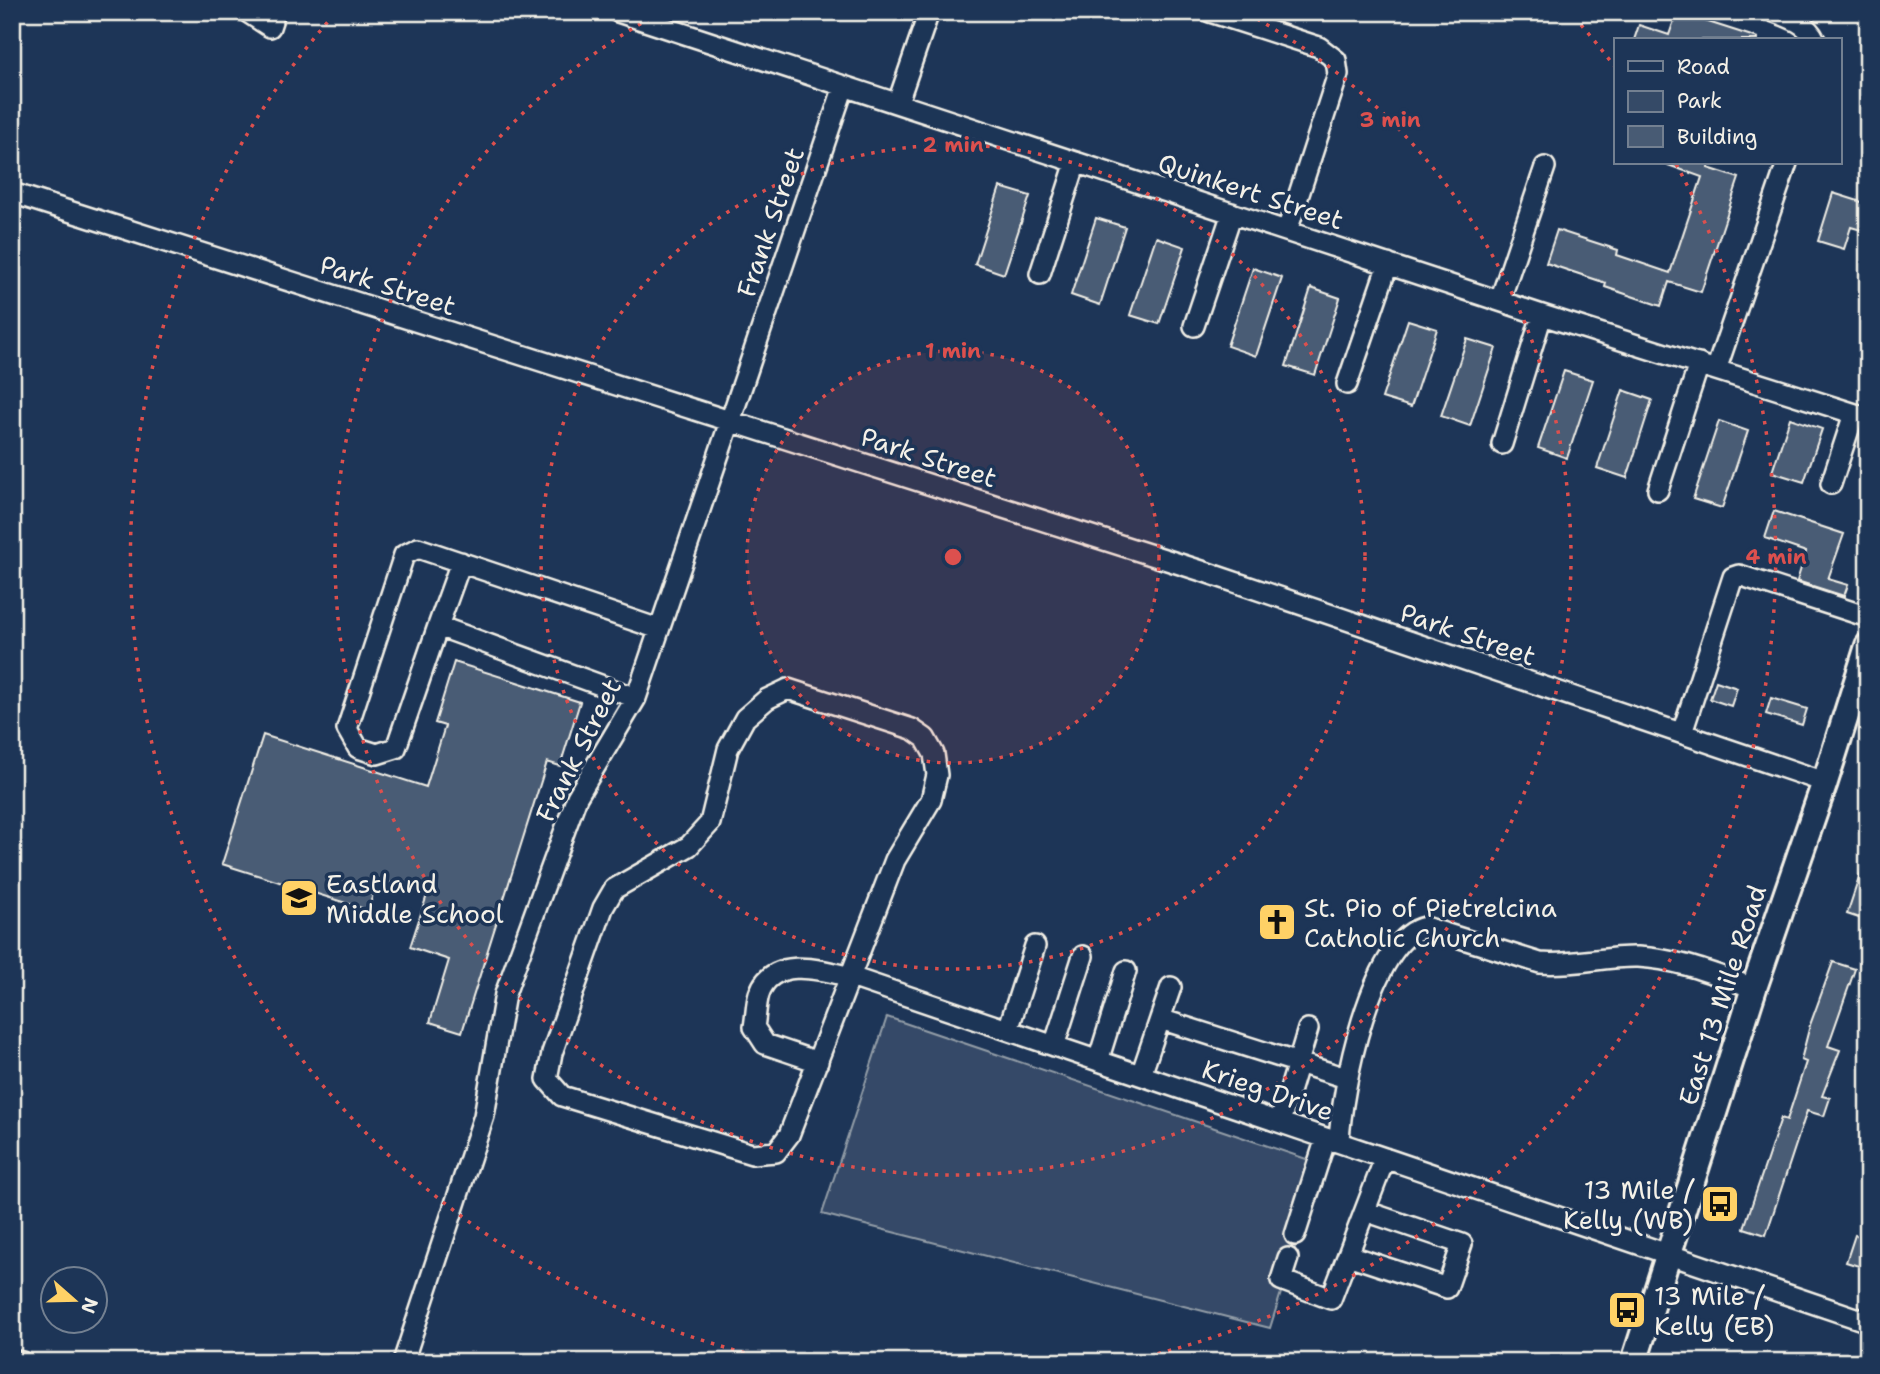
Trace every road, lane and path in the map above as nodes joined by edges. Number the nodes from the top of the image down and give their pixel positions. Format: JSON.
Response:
{"nodes":[{"id":1,"x":247,"y":12,"type":"edge"},
{"id":2,"x":275,"y":12,"type":"edge"},
{"id":3,"x":618,"y":12,"type":"edge"},
{"id":4,"x":929,"y":12,"type":"edge"},
{"id":5,"x":1210,"y":12,"type":"edge"},
{"id":6,"x":1774,"y":12,"type":"edge"},
{"id":7,"x":1258,"y":20,"type":"edge"},
{"id":8,"x":1814,"y":38,"type":"edge"},
{"id":9,"x":844,"y":86,"type":"junction"},
{"id":10,"x":898,"y":102,"type":"junction"},
{"id":11,"x":1076,"y":162,"type":"junction"},
{"id":12,"x":1787,"y":164,"type":"edge"},
{"id":13,"x":1545,"y":167,"type":"dead end"},
{"id":14,"x":12,"y":193,"type":"edge"},
{"id":15,"x":1232,"y":213,"type":"junction"},
{"id":16,"x":1287,"y":231,"type":"junction"},
{"id":17,"x":1388,"y":264,"type":"junction"},
{"id":18,"x":1040,"y":274,"type":"dead end"},
{"id":19,"x":1500,"y":300,"type":"junction"},
{"id":20,"x":1542,"y":315,"type":"junction"},
{"id":21,"x":1194,"y":326,"type":"dead end"},
{"id":22,"x":1708,"y":367,"type":"junction"},
{"id":23,"x":1347,"y":384,"type":"dead end"},
{"id":24,"x":1861,"y":416,"type":"edge"},
{"id":25,"x":730,"y":421,"type":"junction"},
{"id":26,"x":1502,"y":444,"type":"dead end"},
{"id":27,"x":1831,"y":484,"type":"dead end"},
{"id":28,"x":1658,"y":490,"type":"dead end"},
{"id":29,"x":461,"y":562,"type":"junction"},
{"id":30,"x":1868,"y":617,"type":"edge"},
{"id":31,"x":438,"y":626,"type":"junction"},
{"id":32,"x":659,"y":629,"type":"junction"},
{"id":33,"x":1868,"y":646,"type":"edge"},
{"id":34,"x":636,"y":698,"type":"junction"},
{"id":35,"x":1682,"y":733,"type":"junction"},
{"id":36,"x":1825,"y":782,"type":"junction"},
{"id":37,"x":1035,"y":946,"type":"dead end"},
{"id":38,"x":1083,"y":956,"type":"dead end"},
{"id":39,"x":1126,"y":971,"type":"dead end"},
{"id":40,"x":851,"y":977,"type":"junction"},
{"id":41,"x":1171,"y":987,"type":"dead end"},
{"id":42,"x":1754,"y":988,"type":"junction"},
{"id":43,"x":1160,"y":1019,"type":"junction"},
{"id":44,"x":1308,"y":1029,"type":"dead end"},
{"id":45,"x":1008,"y":1030,"type":"junction"},
{"id":46,"x":1054,"y":1045,"type":"junction"},
{"id":47,"x":1098,"y":1060,"type":"junction"},
{"id":48,"x":818,"y":1062,"type":"junction"},
{"id":49,"x":1298,"y":1063,"type":"junction"},
{"id":50,"x":1141,"y":1075,"type":"junction"},
{"id":51,"x":1346,"y":1078,"type":"junction"},
{"id":52,"x":1280,"y":1122,"type":"junction"},
{"id":53,"x":1332,"y":1140,"type":"junction"},
{"id":54,"x":1385,"y":1158,"type":"junction"},
{"id":55,"x":1365,"y":1211,"type":"junction"},
{"id":56,"x":1295,"y":1236,"type":"dead end"},
{"id":57,"x":1348,"y":1255,"type":"junction"},
{"id":58,"x":1667,"y":1255,"type":"junction"},
{"id":59,"x":1288,"y":1258,"type":"dead end"},
{"id":60,"x":1868,"y":1322,"type":"edge"},
{"id":61,"x":12,"y":1360,"type":"edge"},
{"id":62,"x":22,"y":1362,"type":"edge"},
{"id":63,"x":403,"y":1362,"type":"edge"},
{"id":64,"x":1634,"y":1362,"type":"edge"}],
"edges":[{"from":1,"to":2,"type":"street"},
{"from":3,"to":9,"type":"street","name":"Quinkert Street"},
{"from":4,"to":10,"type":"street"},
{"from":5,"to":7,"type":"street"},
{"from":6,"to":8,"type":"street"},
{"from":7,"to":16,"type":"street"},
{"from":9,"to":10,"type":"street","name":"Quinkert Street"},
{"from":9,"to":25,"type":"street","name":"Frank Street"},
{"from":10,"to":11,"type":"street","name":"Quinkert Street"},
{"from":11,"to":15,"type":"street","name":"Quinkert Street"},
{"from":11,"to":18,"type":"street"},
{"from":12,"to":22,"type":"street"},
{"from":13,"to":19,"type":"street"},
{"from":14,"to":25,"type":"street","name":"Park Street"},
{"from":15,"to":16,"type":"street","name":"Quinkert Street"},
{"from":15,"to":21,"type":"street"},
{"from":16,"to":17,"type":"street","name":"Quinkert Street"},
{"from":17,"to":19,"type":"street","name":"Quinkert Street"},
{"from":17,"to":23,"type":"street"},
{"from":19,"to":20,"type":"street","name":"Quinkert Street"},
{"from":20,"to":22,"type":"street","name":"Quinkert Street"},
{"from":20,"to":26,"type":"street"},
{"from":22,"to":24,"type":"street","name":"Quinkert Street"},
{"from":22,"to":28,"type":"street"},
{"from":24,"to":27,"type":"street"},
{"from":25,"to":32,"type":"street","name":"Frank Street"},
{"from":25,"to":35,"type":"street","name":"Park Street"},
{"from":29,"to":31,"type":"street"},
{"from":29,"to":31,"type":"street"},
{"from":29,"to":32,"type":"street"},
{"from":30,"to":35,"type":"street"},
{"from":31,"to":34,"type":"street"},
{"from":32,"to":34,"type":"street","name":"Frank Street"},
{"from":33,"to":36,"type":"main road","name":"East 13 Mile Road"},
{"from":34,"to":63,"type":"street","name":"Frank Street"},
{"from":35,"to":36,"type":"street","name":"Park Street"},
{"from":36,"to":42,"type":"main road","name":"East 13 Mile Road"},
{"from":37,"to":45,"type":"street"},
{"from":38,"to":46,"type":"street"},
{"from":39,"to":47,"type":"street"},
{"from":40,"to":45,"type":"street","name":"Krieg Drive"},
{"from":40,"to":48,"type":"street"},
{"from":40,"to":48,"type":"street","name":"Krieg Drive"},
{"from":40,"to":48,"type":"street"},
{"from":41,"to":43,"type":"street"},
{"from":42,"to":51,"type":"street"},
{"from":42,"to":58,"type":"main road","name":"East 13 Mile Road"},
{"from":43,"to":49,"type":"street"},
{"from":43,"to":50,"type":"street"},
{"from":44,"to":49,"type":"street"},
{"from":45,"to":46,"type":"street","name":"Krieg Drive"},
{"from":46,"to":47,"type":"street","name":"Krieg Drive"},
{"from":47,"to":50,"type":"street","name":"Krieg Drive"},
{"from":49,"to":51,"type":"street"},
{"from":49,"to":52,"type":"street"},
{"from":50,"to":52,"type":"street","name":"Krieg Drive"},
{"from":51,"to":53,"type":"street"},
{"from":52,"to":53,"type":"street","name":"Krieg Drive"},
{"from":53,"to":54,"type":"street","name":"Krieg Drive"},
{"from":53,"to":56,"type":"street"},
{"from":54,"to":55,"type":"street"},
{"from":54,"to":58,"type":"street","name":"Krieg Drive"},
{"from":55,"to":57,"type":"street"},
{"from":55,"to":57,"type":"street"},
{"from":57,"to":59,"type":"street"},
{"from":58,"to":60,"type":"street","name":"Krieg Drive"},
{"from":58,"to":64,"type":"main road","name":"East 13 Mile Road"},
{"from":61,"to":62,"type":"street"}]}
